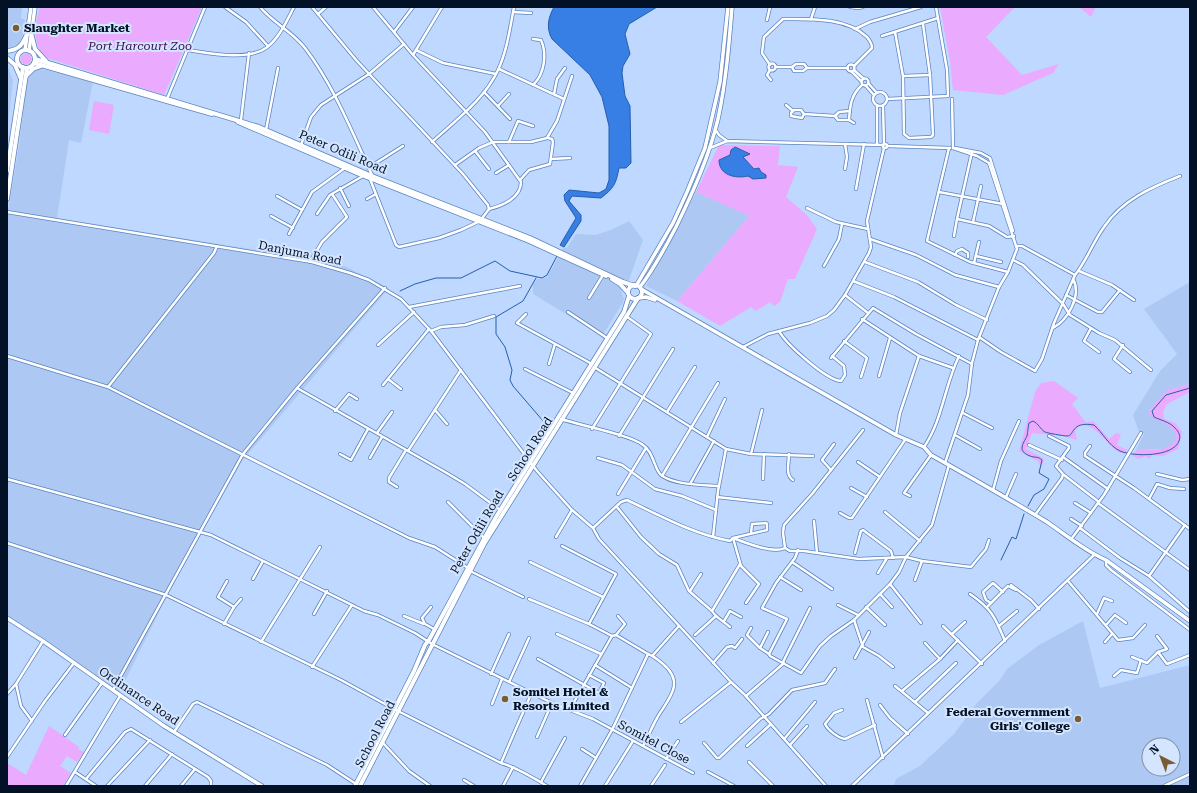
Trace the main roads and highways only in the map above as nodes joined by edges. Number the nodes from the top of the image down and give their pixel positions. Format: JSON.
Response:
{"nodes":[{"id":1,"x":7,"y":52,"type":"edge"},
{"id":2,"x":7,"y":57,"type":"edge"},
{"id":3,"x":18,"y":57,"type":"junction"},
{"id":4,"x":35,"y":61,"type":"junction"},
{"id":5,"x":50,"y":64,"type":"junction"},
{"id":6,"x":43,"y":66,"type":"junction"},
{"id":7,"x":25,"y":68,"type":"junction"},
{"id":8,"x":23,"y":80,"type":"junction"},
{"id":9,"x":167,"y":100,"type":"junction"},
{"id":10,"x":7,"y":171,"type":"edge"},
{"id":11,"x":371,"y":177,"type":"junction"},
{"id":12,"x":7,"y":199,"type":"edge"},
{"id":13,"x":481,"y":220,"type":"junction"},
{"id":14,"x":638,"y":287,"type":"junction"},
{"id":15,"x":629,"y":294,"type":"junction"},
{"id":16,"x":639,"y":298,"type":"junction"},
{"id":17,"x":592,"y":365,"type":"junction"},
{"id":18,"x":532,"y":463,"type":"junction"},
{"id":19,"x":469,"y":569,"type":"junction"},
{"id":20,"x":431,"y":642,"type":"junction"},
{"id":21,"x":396,"y":710,"type":"junction"},
{"id":22,"x":357,"y":786,"type":"edge"}],
"edges":[{"from":1,"to":3,"type":"main road"},
{"from":1,"to":5,"type":"main road"},
{"from":2,"to":3,"type":"main road"},
{"from":2,"to":8,"type":"main road"},
{"from":3,"to":4,"type":"main road"},
{"from":3,"to":7,"type":"main road"},
{"from":4,"to":5,"type":"main road","name":"Peter Odili Road"},
{"from":4,"to":6,"type":"main road","name":"Peter Odili Road"},
{"from":4,"to":7,"type":"main road"},
{"from":5,"to":9,"type":"main road","name":"Peter Odili Road"},
{"from":6,"to":8,"type":"main road"},
{"from":6,"to":9,"type":"main road","name":"Peter Odili Road"},
{"from":7,"to":8,"type":"main road"},
{"from":8,"to":10,"type":"main road"},
{"from":8,"to":12,"type":"main road"},
{"from":9,"to":11,"type":"main road","name":"Peter Odili Road"},
{"from":9,"to":11,"type":"main road","name":"Peter Odili Road"},
{"from":11,"to":13,"type":"main road","name":"Peter Odili Road"},
{"from":13,"to":14,"type":"main road","name":"Peter Odili Road"},
{"from":13,"to":15,"type":"main road","name":"Peter Odili Road"},
{"from":14,"to":15,"type":"main road"},
{"from":14,"to":16,"type":"main road"},
{"from":15,"to":16,"type":"main road"},
{"from":15,"to":17,"type":"main road","name":"Peter Odili Road"},
{"from":16,"to":17,"type":"main road","name":"School Road"},
{"from":17,"to":18,"type":"main road","name":"Peter Odili Road"},
{"from":17,"to":18,"type":"main road","name":"School Road"},
{"from":18,"to":19,"type":"main road","name":"School Road"},
{"from":18,"to":19,"type":"main road","name":"Peter Odili Road"},
{"from":19,"to":20,"type":"main road","name":"School Road"},
{"from":19,"to":20,"type":"main road","name":"Peter Odili Road"},
{"from":20,"to":21,"type":"main road","name":"School Road"},
{"from":21,"to":22,"type":"main road"},
{"from":21,"to":22,"type":"main road","name":"School Road"}]}
